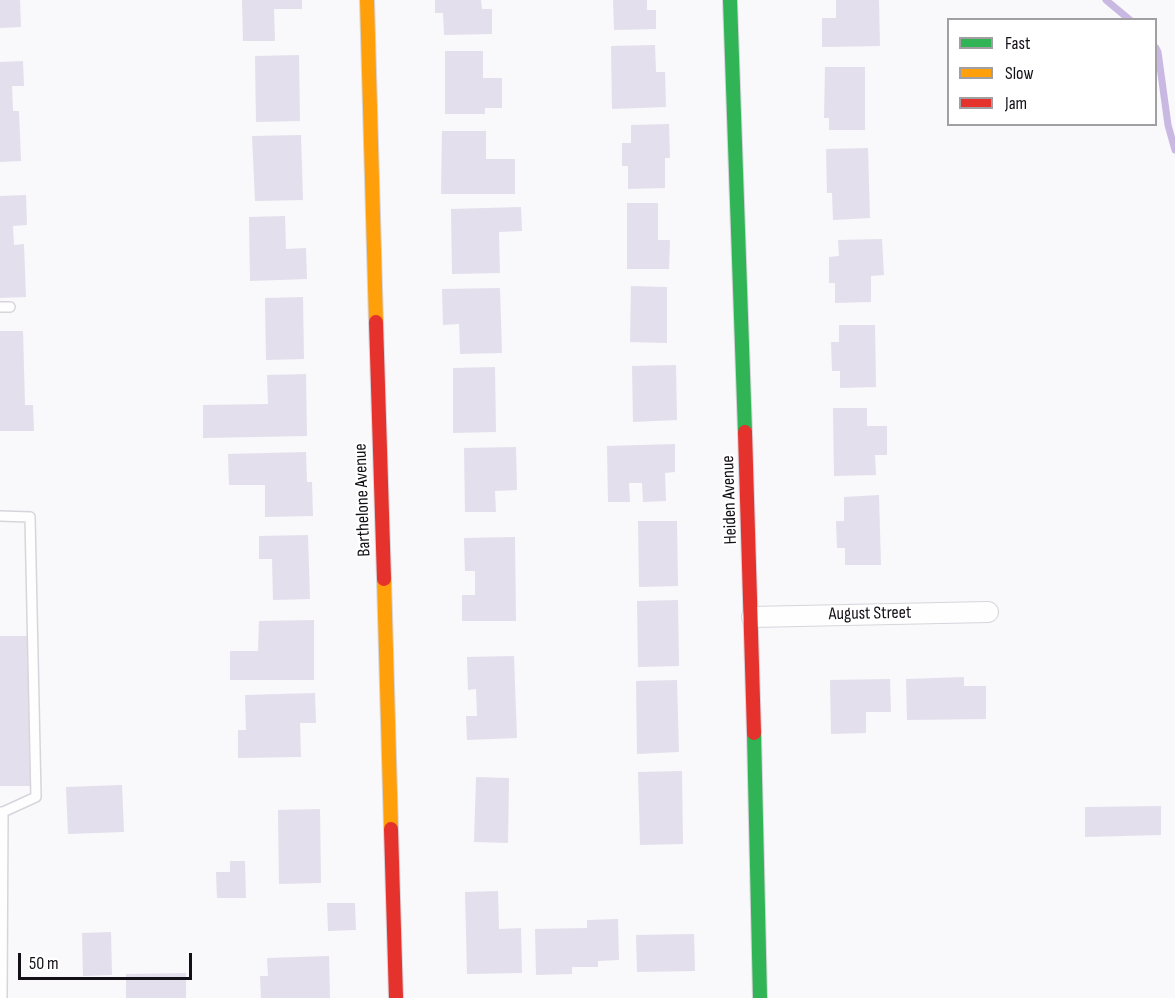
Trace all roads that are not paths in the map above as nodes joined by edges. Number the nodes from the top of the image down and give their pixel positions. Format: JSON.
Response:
{"nodes":[{"id":1,"x":367,"y":0,"type":"edge"},
{"id":2,"x":730,"y":0,"type":"edge"},
{"id":3,"x":0,"y":307,"type":"edge"},
{"id":4,"x":10,"y":307,"type":"dead end"},
{"id":5,"x":0,"y":516,"type":"edge"},
{"id":6,"x":988,"y":612,"type":"dead end"},
{"id":7,"x":752,"y":617,"type":"junction"},
{"id":8,"x":1,"y":812,"type":"edge"},
{"id":9,"x":2,"y":998,"type":"edge"},
{"id":10,"x":396,"y":998,"type":"edge"},
{"id":11,"x":760,"y":998,"type":"edge"}],
"edges":[{"from":1,"to":10,"type":"street","name":"Barthelone Avenue"},
{"from":2,"to":7,"type":"street","name":"Heiden Avenue"},
{"from":3,"to":4,"type":"lane"},
{"from":5,"to":8,"type":"lane"},
{"from":6,"to":7,"type":"street","name":"August Street"},
{"from":7,"to":11,"type":"street","name":"Heiden Avenue"},
{"from":8,"to":9,"type":"lane"}]}
